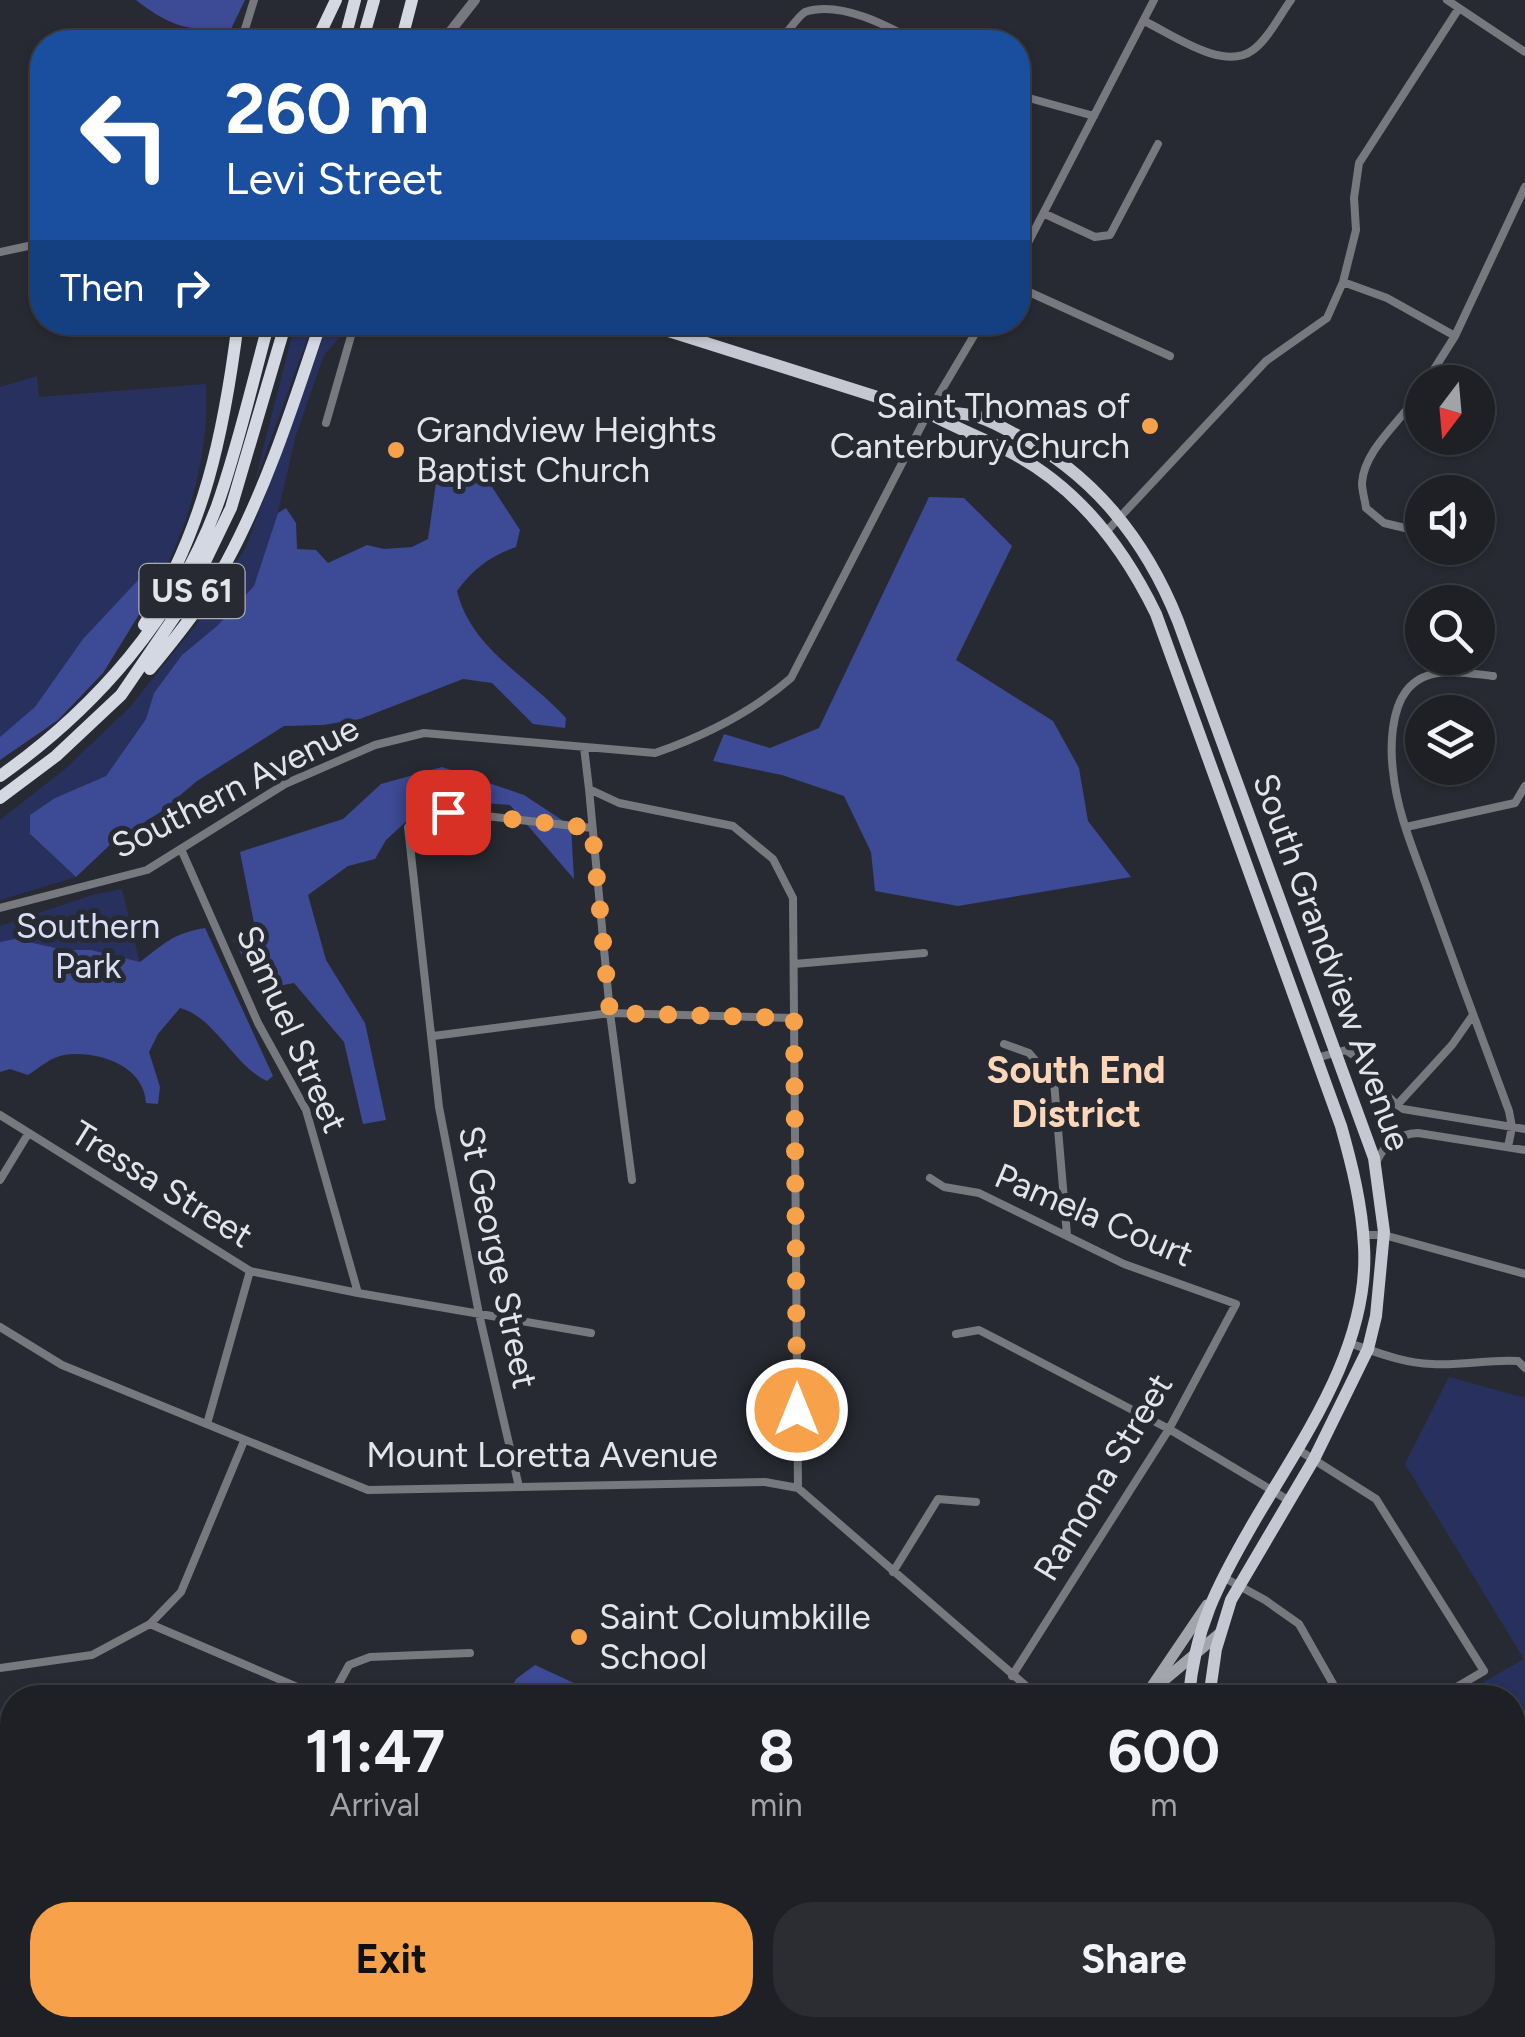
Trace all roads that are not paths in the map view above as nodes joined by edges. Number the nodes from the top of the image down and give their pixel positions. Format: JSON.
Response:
{"nodes":[{"id":1,"x":254,"y":0,"type":"edge"},
{"id":2,"x":336,"y":0,"type":"edge"},
{"id":3,"x":355,"y":0,"type":"edge"},
{"id":4,"x":374,"y":0,"type":"edge"},
{"id":5,"x":412,"y":0,"type":"edge"},
{"id":6,"x":476,"y":0,"type":"edge"},
{"id":7,"x":1154,"y":0,"type":"edge"},
{"id":8,"x":1291,"y":0,"type":"edge"},
{"id":9,"x":1448,"y":0,"type":"edge"},
{"id":10,"x":1459,"y":8,"type":"junction"},
{"id":11,"x":1144,"y":20,"type":"junction"},
{"id":12,"x":245,"y":30,"type":"edge"},
{"id":13,"x":322,"y":30,"type":"edge"},
{"id":14,"x":347,"y":30,"type":"edge"},
{"id":15,"x":365,"y":30,"type":"edge"},
{"id":16,"x":405,"y":30,"type":"edge"},
{"id":17,"x":452,"y":30,"type":"edge"},
{"id":18,"x":790,"y":30,"type":"edge"},
{"id":19,"x":896,"y":30,"type":"edge"},
{"id":20,"x":1525,"y":52,"type":"edge"},
{"id":21,"x":1030,"y":97,"type":"edge"},
{"id":22,"x":1094,"y":116,"type":"junction"},
{"id":23,"x":1158,"y":144,"type":"dead end"},
{"id":24,"x":1525,"y":187,"type":"edge"},
{"id":25,"x":1045,"y":214,"type":"junction"},
{"id":26,"x":1030,"y":241,"type":"edge"},
{"id":27,"x":30,"y":246,"type":"edge"},
{"id":28,"x":0,"y":252,"type":"edge"},
{"id":29,"x":1342,"y":282,"type":"junction"},
{"id":30,"x":1030,"y":292,"type":"edge"},
{"id":31,"x":236,"y":335,"type":"edge"},
{"id":32,"x":264,"y":335,"type":"edge"},
{"id":33,"x":282,"y":335,"type":"edge"},
{"id":34,"x":316,"y":335,"type":"edge"},
{"id":35,"x":351,"y":335,"type":"edge"},
{"id":36,"x":682,"y":335,"type":"edge"},
{"id":37,"x":974,"y":335,"type":"edge"},
{"id":38,"x":1455,"y":336,"type":"junction"},
{"id":39,"x":1170,"y":356,"type":"dead end"},
{"id":40,"x":1437,"y":365,"type":"edge"},
{"id":41,"x":928,"y":412,"type":"junction"},
{"id":42,"x":1405,"y":415,"type":"edge"},
{"id":43,"x":326,"y":423,"type":"dead end"},
{"id":44,"x":1120,"y":518,"type":"junction"},
{"id":45,"x":1405,"y":528,"type":"edge"},
{"id":46,"x":1106,"y":532,"type":"junction"},
{"id":47,"x":129,"y":660,"type":"junction"},
{"id":48,"x":1493,"y":676,"type":"dead end"},
{"id":49,"x":133,"y":682,"type":"junction"},
{"id":50,"x":1202,"y":690,"type":"junction"},
{"id":51,"x":1185,"y":696,"type":"junction"},
{"id":52,"x":584,"y":747,"type":"junction"},
{"id":53,"x":0,"y":776,"type":"edge"},
{"id":54,"x":1525,"y":786,"type":"edge"},
{"id":55,"x":589,"y":789,"type":"junction"},
{"id":56,"x":0,"y":798,"type":"edge"},
{"id":57,"x":1406,"y":827,"type":"junction"},
{"id":58,"x":592,"y":828,"type":"junction"},
{"id":59,"x":181,"y":849,"type":"junction"},
{"id":60,"x":0,"y":908,"type":"edge"},
{"id":61,"x":924,"y":953,"type":"dead end"},
{"id":62,"x":794,"y":964,"type":"junction"},
{"id":63,"x":610,"y":1013,"type":"junction"},
{"id":64,"x":1473,"y":1015,"type":"junction"},
{"id":65,"x":794,"y":1018,"type":"junction"},
{"id":66,"x":433,"y":1036,"type":"junction"},
{"id":67,"x":1004,"y":1044,"type":"dead end"},
{"id":68,"x":1339,"y":1051,"type":"junction"},
{"id":69,"x":1316,"y":1058,"type":"junction"},
{"id":70,"x":1397,"y":1105,"type":"junction"},
{"id":71,"x":1509,"y":1111,"type":"junction"},
{"id":72,"x":0,"y":1115,"type":"edge"},
{"id":73,"x":1444,"y":1116,"type":"junction"},
{"id":74,"x":1512,"y":1127,"type":"junction"},
{"id":75,"x":1525,"y":1128,"type":"edge"},
{"id":76,"x":28,"y":1134,"type":"junction"},
{"id":77,"x":1441,"y":1137,"type":"junction"},
{"id":78,"x":1508,"y":1147,"type":"junction"},
{"id":79,"x":1525,"y":1150,"type":"edge"},
{"id":80,"x":1351,"y":1160,"type":"junction"},
{"id":81,"x":1376,"y":1161,"type":"junction"},
{"id":82,"x":930,"y":1178,"type":"dead end"},
{"id":83,"x":0,"y":1180,"type":"edge"},
{"id":84,"x":632,"y":1180,"type":"dead end"},
{"id":85,"x":1362,"y":1235,"type":"junction"},
{"id":86,"x":1384,"y":1235,"type":"junction"},
{"id":87,"x":1067,"y":1236,"type":"junction"},
{"id":88,"x":250,"y":1271,"type":"junction"},
{"id":89,"x":1525,"y":1274,"type":"edge"},
{"id":90,"x":358,"y":1294,"type":"junction"},
{"id":91,"x":1236,"y":1304,"type":"joint"},
{"id":92,"x":479,"y":1314,"type":"junction"},
{"id":93,"x":0,"y":1327,"type":"edge"},
{"id":94,"x":591,"y":1332,"type":"dead end"},
{"id":95,"x":956,"y":1334,"type":"dead end"},
{"id":96,"x":1349,"y":1342,"type":"junction"},
{"id":97,"x":1368,"y":1349,"type":"junction"},
{"id":98,"x":1525,"y":1368,"type":"edge"},
{"id":99,"x":207,"y":1424,"type":"junction"},
{"id":100,"x":1168,"y":1430,"type":"junction"},
{"id":101,"x":244,"y":1441,"type":"junction"},
{"id":102,"x":1297,"y":1449,"type":"junction"},
{"id":103,"x":1314,"y":1460,"type":"junction"},
{"id":104,"x":518,"y":1486,"type":"junction"},
{"id":105,"x":798,"y":1488,"type":"junction"},
{"id":106,"x":1272,"y":1490,"type":"junction"},
{"id":107,"x":1288,"y":1500,"type":"junction"},
{"id":108,"x":976,"y":1502,"type":"dead end"},
{"id":109,"x":893,"y":1572,"type":"junction"},
{"id":110,"x":1223,"y":1576,"type":"junction"},
{"id":111,"x":1239,"y":1584,"type":"junction"},
{"id":112,"x":1212,"y":1597,"type":"junction"},
{"id":113,"x":150,"y":1624,"type":"junction"},
{"id":114,"x":1222,"y":1630,"type":"junction"},
{"id":115,"x":470,"y":1652,"type":"dead end"},
{"id":116,"x":1194,"y":1657,"type":"junction"},
{"id":117,"x":0,"y":1668,"type":"edge"},
{"id":118,"x":1012,"y":1676,"type":"junction"},
{"id":119,"x":1167,"y":1678,"type":"junction"},
{"id":120,"x":293,"y":1685,"type":"edge"},
{"id":121,"x":338,"y":1685,"type":"edge"},
{"id":122,"x":1023,"y":1685,"type":"edge"},
{"id":123,"x":1152,"y":1685,"type":"edge"},
{"id":124,"x":1158,"y":1685,"type":"edge"},
{"id":125,"x":1183,"y":1685,"type":"edge"},
{"id":126,"x":1190,"y":1685,"type":"edge"},
{"id":127,"x":1211,"y":1685,"type":"edge"},
{"id":128,"x":1334,"y":1685,"type":"edge"},
{"id":129,"x":1460,"y":1685,"type":"edge"}],
"edges":[{"from":1,"to":12,"type":"street"},
{"from":2,"to":13,"type":"highway"},
{"from":3,"to":14,"type":"highway"},
{"from":4,"to":15,"type":"highway"},
{"from":5,"to":16,"type":"highway"},
{"from":6,"to":17,"type":"street"},
{"from":7,"to":11,"type":"street"},
{"from":8,"to":11,"type":"street"},
{"from":9,"to":10,"type":"street"},
{"from":10,"to":20,"type":"street"},
{"from":10,"to":29,"type":"street"},
{"from":11,"to":22,"type":"street"},
{"from":18,"to":19,"type":"street"},
{"from":21,"to":22,"type":"street"},
{"from":22,"to":25,"type":"street"},
{"from":23,"to":25,"type":"street"},
{"from":24,"to":38,"type":"street"},
{"from":25,"to":26,"type":"street"},
{"from":27,"to":28,"type":"street"},
{"from":29,"to":38,"type":"street"},
{"from":29,"to":44,"type":"street"},
{"from":30,"to":39,"type":"street"},
{"from":31,"to":47,"type":"highway"},
{"from":32,"to":47,"type":"highway","number":"US 61"},
{"from":33,"to":49,"type":"highway","number":"US 61"},
{"from":34,"to":49,"type":"highway"},
{"from":35,"to":43,"type":"street"},
{"from":36,"to":41,"type":"main road","name":"South Grandview Avenue"},
{"from":37,"to":41,"type":"street","name":"Southern Avenue"},
{"from":38,"to":40,"type":"street"},
{"from":41,"to":44,"type":"main road","name":"South Grandview Avenue"},
{"from":41,"to":46,"type":"main road","name":"South Grandview Avenue"},
{"from":41,"to":52,"type":"street","name":"Southern Avenue"},
{"from":42,"to":45,"type":"street"},
{"from":44,"to":46,"type":"street"},
{"from":44,"to":50,"type":"main road","name":"South Grandview Avenue"},
{"from":46,"to":51,"type":"main road","name":"South Grandview Avenue"},
{"from":47,"to":53,"type":"highway","number":"US 61"},
{"from":48,"to":57,"type":"street"},
{"from":49,"to":56,"type":"highway","number":"US 61"},
{"from":50,"to":51,"type":"main road"},
{"from":50,"to":68,"type":"main road","name":"South Grandview Avenue"},
{"from":51,"to":69,"type":"main road","name":"South Grandview Avenue"},
{"from":52,"to":55,"type":"street"},
{"from":52,"to":59,"type":"street","name":"Southern Avenue"},
{"from":54,"to":57,"type":"street"},
{"from":55,"to":58,"type":"street"},
{"from":55,"to":62,"type":"street"},
{"from":57,"to":64,"type":"street"},
{"from":58,"to":63,"type":"street"},
{"from":58,"to":66,"type":"street","name":"St George Street"},
{"from":59,"to":60,"type":"street","name":"Southern Avenue"},
{"from":59,"to":90,"type":"street","name":"Samuel Street"},
{"from":61,"to":62,"type":"street"},
{"from":62,"to":65,"type":"street"},
{"from":63,"to":65,"type":"street"},
{"from":63,"to":66,"type":"street"},
{"from":63,"to":84,"type":"street"},
{"from":64,"to":70,"type":"street"},
{"from":64,"to":71,"type":"street"},
{"from":65,"to":105,"type":"street"},
{"from":66,"to":92,"type":"street","name":"St George Street"},
{"from":67,"to":87,"type":"street"},
{"from":68,"to":69,"type":"street"},
{"from":68,"to":70,"type":"street"},
{"from":68,"to":81,"type":"main road","name":"South Grandview Avenue"},
{"from":69,"to":80,"type":"main road","name":"South Grandview Avenue"},
{"from":70,"to":73,"type":"street"},
{"from":71,"to":74,"type":"street"},
{"from":71,"to":75,"type":"street"},
{"from":72,"to":76,"type":"street","name":"Tressa Street"},
{"from":73,"to":74,"type":"street"},
{"from":73,"to":77,"type":"street"},
{"from":74,"to":75,"type":"street"},
{"from":74,"to":78,"type":"street"},
{"from":76,"to":83,"type":"street"},
{"from":76,"to":88,"type":"street","name":"Tressa Street"},
{"from":77,"to":78,"type":"street"},
{"from":77,"to":81,"type":"street"},
{"from":78,"to":79,"type":"street"},
{"from":80,"to":81,"type":"street"},
{"from":80,"to":85,"type":"main road","name":"South Grandview Avenue"},
{"from":81,"to":86,"type":"main road","name":"South Grandview Avenue"},
{"from":82,"to":87,"type":"street","name":"Pamela Court"},
{"from":85,"to":86,"type":"street"},
{"from":85,"to":96,"type":"main road","name":"South Grandview Avenue"},
{"from":86,"to":89,"type":"street"},
{"from":86,"to":97,"type":"main road","name":"South Grandview Avenue"},
{"from":87,"to":91,"type":"street","name":"Pamela Court"},
{"from":88,"to":90,"type":"street","name":"Tressa Street"},
{"from":88,"to":99,"type":"street"},
{"from":90,"to":92,"type":"street","name":"Tressa Street"},
{"from":91,"to":100,"type":"street","name":"Ramona Street"},
{"from":92,"to":94,"type":"street","name":"Tressa Street"},
{"from":92,"to":104,"type":"street","name":"St George Street"},
{"from":93,"to":99,"type":"street","name":"Mount Loretta Avenue"},
{"from":95,"to":100,"type":"street"},
{"from":96,"to":97,"type":"street"},
{"from":96,"to":102,"type":"main road","name":"South Grandview Avenue"},
{"from":97,"to":98,"type":"street"},
{"from":97,"to":103,"type":"main road","name":"South Grandview Avenue"},
{"from":99,"to":101,"type":"street","name":"Mount Loretta Avenue"},
{"from":100,"to":106,"type":"street"},
{"from":100,"to":118,"type":"street","name":"Ramona Street"},
{"from":101,"to":104,"type":"street","name":"Mount Loretta Avenue"},
{"from":101,"to":113,"type":"street"},
{"from":102,"to":103,"type":"street"},
{"from":102,"to":106,"type":"main road","name":"South Grandview Avenue"},
{"from":103,"to":107,"type":"main road","name":"South Grandview Avenue"},
{"from":103,"to":129,"type":"street"},
{"from":104,"to":105,"type":"street","name":"Mount Loretta Avenue"},
{"from":105,"to":109,"type":"street"},
{"from":106,"to":107,"type":"street"},
{"from":106,"to":110,"type":"main road","name":"South Grandview Avenue"},
{"from":107,"to":111,"type":"main road","name":"South Grandview Avenue"},
{"from":108,"to":109,"type":"street"},
{"from":109,"to":118,"type":"street"},
{"from":110,"to":111,"type":"street"},
{"from":110,"to":112,"type":"main road","name":"South Grandview Avenue"},
{"from":111,"to":114,"type":"main road","name":"South Grandview Avenue"},
{"from":111,"to":128,"type":"street"},
{"from":112,"to":116,"type":"main road","name":"South Grandview Avenue"},
{"from":112,"to":123,"type":"main road"},
{"from":113,"to":117,"type":"street"},
{"from":113,"to":120,"type":"street"},
{"from":114,"to":116,"type":"main road"},
{"from":114,"to":127,"type":"main road","name":"South Grandview Avenue"},
{"from":115,"to":121,"type":"street"},
{"from":116,"to":119,"type":"main road"},
{"from":116,"to":126,"type":"main road","name":"South Grandview Avenue"},
{"from":118,"to":122,"type":"street"},
{"from":119,"to":124,"type":"main road"},
{"from":119,"to":125,"type":"main road"}]}
